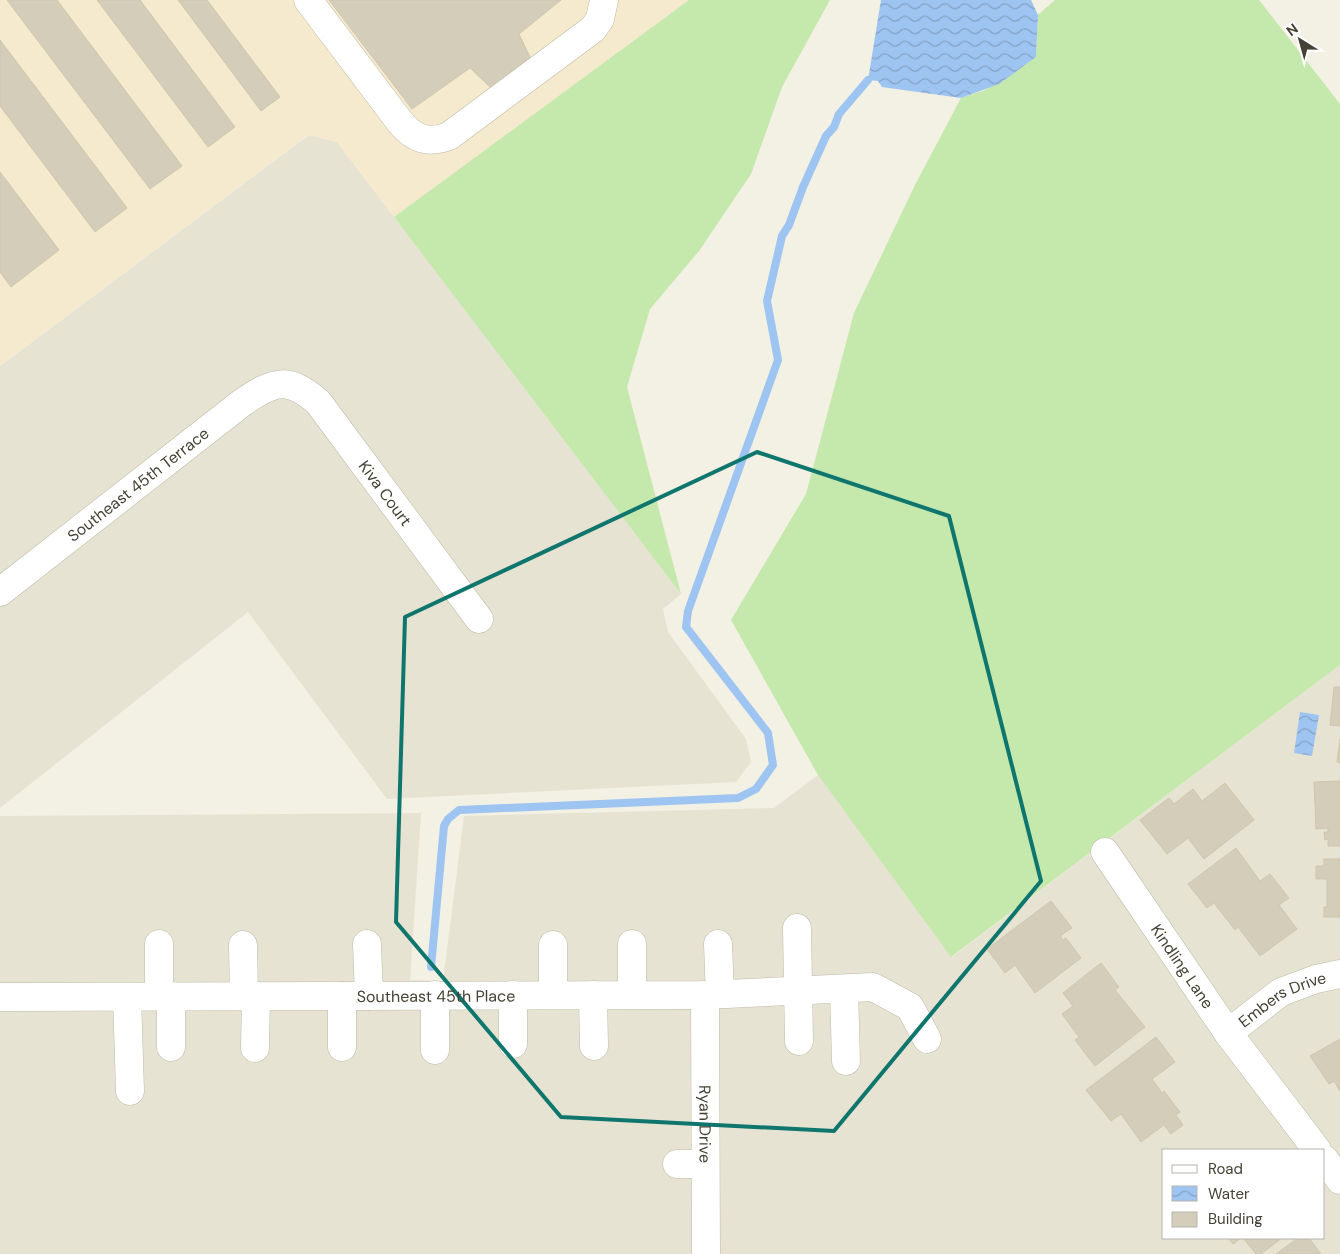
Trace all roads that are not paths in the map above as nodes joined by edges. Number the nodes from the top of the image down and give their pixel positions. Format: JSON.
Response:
{"nodes":[{"id":1,"x":308,"y":0,"type":"edge"},
{"id":2,"x":604,"y":0,"type":"edge"},
{"id":3,"x":280,"y":384,"type":"joint"},
{"id":4,"x":0,"y":592,"type":"edge"},
{"id":5,"x":479,"y":619,"type":"dead end"},
{"id":6,"x":1105,"y":852,"type":"dead end"},
{"id":7,"x":797,"y":928,"type":"dead end"},
{"id":8,"x":159,"y":944,"type":"dead end"},
{"id":9,"x":367,"y":944,"type":"dead end"},
{"id":10,"x":632,"y":944,"type":"dead end"},
{"id":11,"x":718,"y":944,"type":"dead end"},
{"id":12,"x":243,"y":945,"type":"dead end"},
{"id":13,"x":552,"y":945,"type":"dead end"},
{"id":14,"x":1340,"y":974,"type":"edge"},
{"id":15,"x":844,"y":989,"type":"junction"},
{"id":16,"x":797,"y":992,"type":"junction"},
{"id":17,"x":712,"y":994,"type":"junction"},
{"id":18,"x":435,"y":995,"type":"junction"},
{"id":19,"x":513,"y":995,"type":"junction"},
{"id":20,"x":552,"y":995,"type":"junction"},
{"id":21,"x":593,"y":995,"type":"junction"},
{"id":22,"x":632,"y":995,"type":"junction"},
{"id":23,"x":127,"y":996,"type":"junction"},
{"id":24,"x":165,"y":996,"type":"junction"},
{"id":25,"x":250,"y":996,"type":"junction"},
{"id":26,"x":342,"y":996,"type":"junction"},
{"id":27,"x":369,"y":996,"type":"junction"},
{"id":28,"x":0,"y":997,"type":"edge"},
{"id":29,"x":1228,"y":1033,"type":"junction"},
{"id":30,"x":927,"y":1040,"type":"dead end"},
{"id":31,"x":798,"y":1042,"type":"dead end"},
{"id":32,"x":513,"y":1044,"type":"dead end"},
{"id":33,"x":594,"y":1046,"type":"dead end"},
{"id":34,"x":171,"y":1047,"type":"dead end"},
{"id":35,"x":255,"y":1048,"type":"dead end"},
{"id":36,"x":342,"y":1048,"type":"dead end"},
{"id":37,"x":436,"y":1050,"type":"dead end"},
{"id":38,"x":846,"y":1061,"type":"dead end"},
{"id":39,"x":130,"y":1091,"type":"dead end"},
{"id":40,"x":1316,"y":1149,"type":"edge"},
{"id":41,"x":1325,"y":1160,"type":"edge"},
{"id":42,"x":677,"y":1164,"type":"dead end"},
{"id":43,"x":705,"y":1164,"type":"junction"},
{"id":44,"x":1340,"y":1180,"type":"edge"},
{"id":45,"x":706,"y":1254,"type":"edge"}],
"edges":[{"from":1,"to":2,"type":"street"},
{"from":3,"to":4,"type":"street","name":"Southeast 45th Terrace"},
{"from":3,"to":5,"type":"street","name":"Kiva Court"},
{"from":6,"to":29,"type":"street","name":"Kindling Lane"},
{"from":7,"to":16,"type":"street"},
{"from":8,"to":24,"type":"street"},
{"from":9,"to":27,"type":"street"},
{"from":10,"to":22,"type":"street"},
{"from":11,"to":17,"type":"street","name":"Ryan Drive"},
{"from":12,"to":25,"type":"street"},
{"from":13,"to":20,"type":"street"},
{"from":14,"to":29,"type":"street","name":"Embers Drive"},
{"from":15,"to":16,"type":"street","name":"Southeast 45th Place"},
{"from":15,"to":30,"type":"street","name":"Southeast 45th Place"},
{"from":15,"to":38,"type":"street"},
{"from":16,"to":17,"type":"street","name":"Southeast 45th Place"},
{"from":16,"to":31,"type":"street"},
{"from":17,"to":22,"type":"street","name":"Southeast 45th Place"},
{"from":17,"to":43,"type":"street","name":"Ryan Drive"},
{"from":18,"to":19,"type":"street","name":"Southeast 45th Place"},
{"from":18,"to":27,"type":"street","name":"Southeast 45th Place"},
{"from":18,"to":37,"type":"street"},
{"from":19,"to":20,"type":"street","name":"Southeast 45th Place"},
{"from":19,"to":32,"type":"street"},
{"from":20,"to":21,"type":"street","name":"Southeast 45th Place"},
{"from":21,"to":22,"type":"street","name":"Southeast 45th Place"},
{"from":21,"to":33,"type":"street"},
{"from":23,"to":24,"type":"street","name":"Southeast 45th Place"},
{"from":23,"to":28,"type":"street","name":"Southeast 45th Place"},
{"from":23,"to":39,"type":"street"},
{"from":24,"to":25,"type":"street","name":"Southeast 45th Place"},
{"from":24,"to":34,"type":"street"},
{"from":25,"to":26,"type":"street","name":"Southeast 45th Place"},
{"from":25,"to":35,"type":"street"},
{"from":26,"to":27,"type":"street","name":"Southeast 45th Place"},
{"from":26,"to":36,"type":"street"},
{"from":29,"to":40,"type":"street","name":"Kindling Lane"},
{"from":41,"to":44,"type":"street"},
{"from":42,"to":43,"type":"street"},
{"from":43,"to":45,"type":"street","name":"Ryan Drive"}]}
